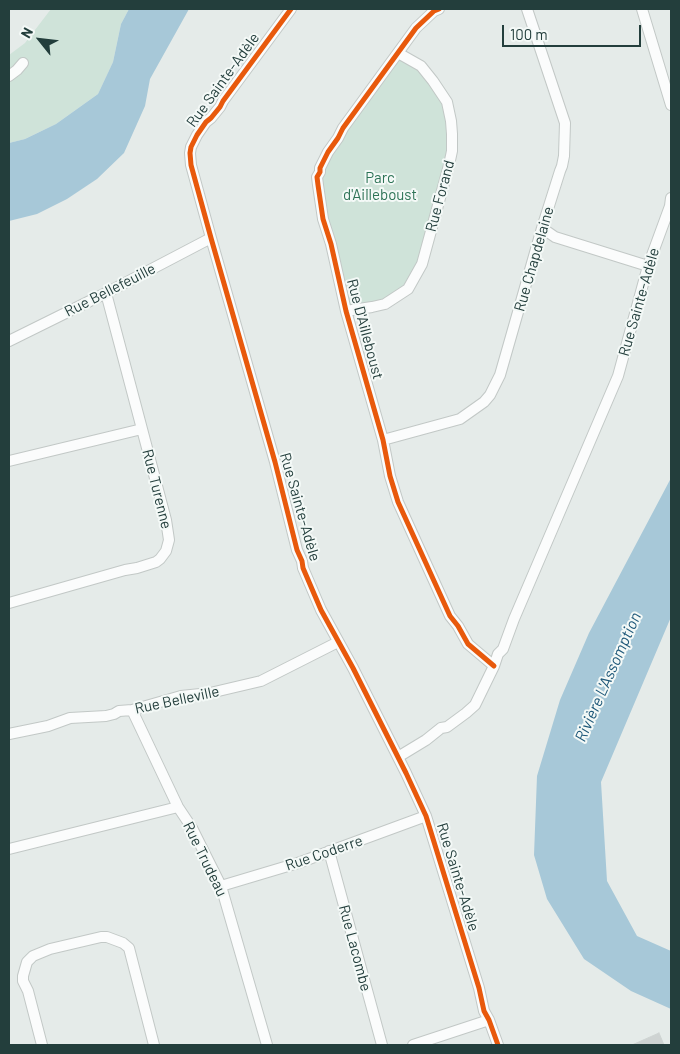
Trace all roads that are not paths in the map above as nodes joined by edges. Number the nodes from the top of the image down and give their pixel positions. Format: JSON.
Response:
{"nodes":[{"id":1,"x":291,"y":9,"type":"edge"},
{"id":2,"x":439,"y":9,"type":"edge"},
{"id":3,"x":527,"y":9,"type":"edge"},
{"id":4,"x":642,"y":9,"type":"edge"},
{"id":5,"x":398,"y":53,"type":"junction"},
{"id":6,"x":23,"y":64,"type":"dead end"},
{"id":7,"x":9,"y":76,"type":"edge"},
{"id":8,"x":671,"y":105,"type":"edge"},
{"id":9,"x":671,"y":198,"type":"edge"},
{"id":10,"x":542,"y":228,"type":"junction"},
{"id":11,"x":211,"y":238,"type":"junction"},
{"id":12,"x":648,"y":266,"type":"junction"},
{"id":13,"x":106,"y":293,"type":"junction"},
{"id":14,"x":346,"y":311,"type":"junction"},
{"id":15,"x":9,"y":341,"type":"edge"},
{"id":16,"x":142,"y":429,"type":"junction"},
{"id":17,"x":382,"y":440,"type":"junction"},
{"id":18,"x":9,"y":461,"type":"edge"},
{"id":19,"x":9,"y":603,"type":"edge"},
{"id":20,"x":338,"y":642,"type":"junction"},
{"id":21,"x":494,"y":666,"type":"junction"},
{"id":22,"x":132,"y":710,"type":"junction"},
{"id":23,"x":9,"y":734,"type":"edge"},
{"id":24,"x":398,"y":756,"type":"junction"},
{"id":25,"x":178,"y":807,"type":"junction"},
{"id":26,"x":426,"y":816,"type":"junction"},
{"id":27,"x":9,"y":849,"type":"edge"},
{"id":28,"x":329,"y":851,"type":"junction"},
{"id":29,"x":221,"y":886,"type":"junction"},
{"id":30,"x":489,"y":1020,"type":"junction"},
{"id":31,"x":42,"y":1045,"type":"edge"},
{"id":32,"x":154,"y":1045,"type":"edge"},
{"id":33,"x":267,"y":1045,"type":"edge"},
{"id":34,"x":382,"y":1045,"type":"edge"},
{"id":35,"x":413,"y":1045,"type":"edge"},
{"id":36,"x":498,"y":1045,"type":"edge"}],
"edges":[{"from":1,"to":11,"type":"street","name":"Rue Sainte-Adèle"},
{"from":2,"to":5,"type":"street","name":"Rue D'Ailleboust"},
{"from":3,"to":10,"type":"street","name":"Rue Chapdelaine"},
{"from":4,"to":8,"type":"street"},
{"from":5,"to":14,"type":"street","name":"Rue D'Ailleboust"},
{"from":5,"to":14,"type":"street","name":"Rue Forand"},
{"from":6,"to":7,"type":"street"},
{"from":9,"to":12,"type":"street","name":"Rue Sainte-Adèle"},
{"from":10,"to":12,"type":"street"},
{"from":10,"to":17,"type":"street","name":"Rue Chapdelaine"},
{"from":11,"to":13,"type":"street","name":"Rue Bellefeuille"},
{"from":11,"to":20,"type":"street","name":"Rue Sainte-Adèle"},
{"from":12,"to":21,"type":"street","name":"Rue Sainte-Adèle"},
{"from":13,"to":15,"type":"street","name":"Rue Bellefeuille"},
{"from":13,"to":16,"type":"street","name":"Rue Turenne"},
{"from":14,"to":17,"type":"street","name":"Rue D'Ailleboust"},
{"from":16,"to":18,"type":"street"},
{"from":16,"to":19,"type":"street","name":"Rue Turenne"},
{"from":17,"to":21,"type":"street","name":"Rue D'Ailleboust"},
{"from":20,"to":22,"type":"street","name":"Rue Belleville"},
{"from":20,"to":24,"type":"street","name":"Rue Sainte-Adèle"},
{"from":21,"to":24,"type":"street","name":"Rue Sainte-Adèle"},
{"from":22,"to":23,"type":"street","name":"Rue Belleville"},
{"from":22,"to":25,"type":"street","name":"Rue Trudeau"},
{"from":24,"to":26,"type":"street","name":"Rue Sainte-Adèle"},
{"from":25,"to":27,"type":"street"},
{"from":25,"to":29,"type":"street","name":"Rue Trudeau"},
{"from":26,"to":28,"type":"street","name":"Rue Coderre"},
{"from":26,"to":30,"type":"street","name":"Rue Sainte-Adèle"},
{"from":28,"to":29,"type":"street","name":"Rue Coderre"},
{"from":28,"to":34,"type":"street","name":"Rue Lacombe"},
{"from":29,"to":33,"type":"street","name":"Rue Trudeau"},
{"from":30,"to":35,"type":"street"},
{"from":30,"to":36,"type":"street","name":"Rue Sainte-Adèle"},
{"from":31,"to":32,"type":"street"}]}
